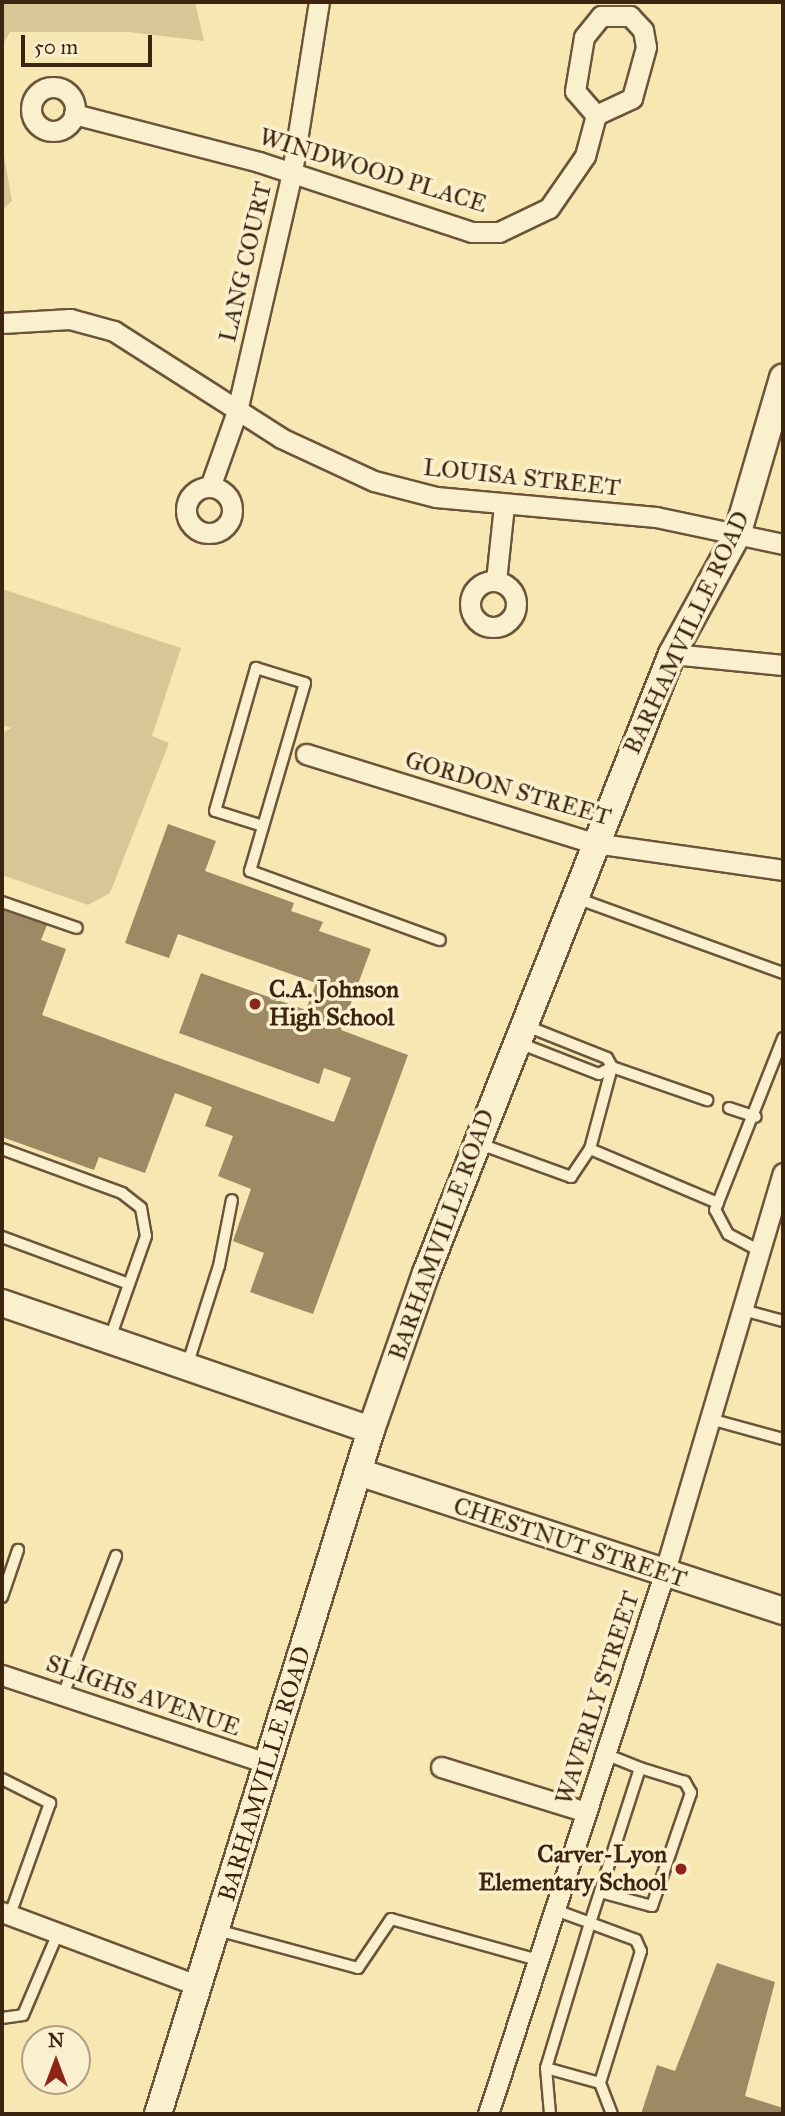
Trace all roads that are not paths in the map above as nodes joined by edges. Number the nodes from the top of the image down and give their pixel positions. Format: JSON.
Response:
{"nodes":[{"id":1,"x":319,"y":2,"type":"edge"},
{"id":2,"x":75,"y":114,"type":"dead end"},
{"id":3,"x":596,"y":115,"type":"junction"},
{"id":4,"x":292,"y":172,"type":"junction"},
{"id":5,"x":2,"y":323,"type":"edge"},
{"id":6,"x":783,"y":378,"type":"edge"},
{"id":7,"x":237,"y":411,"type":"junction"},
{"id":8,"x":210,"y":487,"type":"dead end"},
{"id":9,"x":504,"y":505,"type":"junction"},
{"id":10,"x":737,"y":535,"type":"junction"},
{"id":11,"x":783,"y":544,"type":"edge"},
{"id":12,"x":496,"y":581,"type":"dead end"},
{"id":13,"x":672,"y":654,"type":"junction"},
{"id":14,"x":783,"y":665,"type":"edge"},
{"id":15,"x":286,"y":747,"type":"junction"},
{"id":16,"x":306,"y":754,"type":"joint"},
{"id":17,"x":263,"y":826,"type":"junction"},
{"id":18,"x":594,"y":843,"type":"junction"},
{"id":19,"x":783,"y":870,"type":"edge"},
{"id":20,"x":574,"y":897,"type":"junction"},
{"id":21,"x":2,"y":902,"type":"edge"},
{"id":22,"x":77,"y":928,"type":"dead end"},
{"id":23,"x":440,"y":940,"type":"dead end"},
{"id":24,"x":783,"y":973,"type":"edge"},
{"id":25,"x":519,"y":1033,"type":"junction"},
{"id":26,"x":783,"y":1038,"type":"edge"},
{"id":27,"x":612,"y":1067,"type":"junction"},
{"id":28,"x":707,"y":1100,"type":"dead end"},
{"id":29,"x":729,"y":1108,"type":"dead end"},
{"id":30,"x":756,"y":1117,"type":"junction"},
{"id":31,"x":476,"y":1143,"type":"junction"},
{"id":32,"x":2,"y":1149,"type":"edge"},
{"id":33,"x":590,"y":1149,"type":"junction"},
{"id":34,"x":783,"y":1173,"type":"edge"},
{"id":35,"x":232,"y":1200,"type":"dead end"},
{"id":36,"x":718,"y":1203,"type":"junction"},
{"id":37,"x":2,"y":1237,"type":"edge"},
{"id":38,"x":760,"y":1251,"type":"junction"},
{"id":39,"x":129,"y":1284,"type":"junction"},
{"id":40,"x":2,"y":1303,"type":"edge"},
{"id":41,"x":743,"y":1310,"type":"junction"},
{"id":42,"x":783,"y":1321,"type":"edge"},
{"id":43,"x":110,"y":1340,"type":"junction"},
{"id":44,"x":187,"y":1366,"type":"junction"},
{"id":45,"x":710,"y":1419,"type":"junction"},
{"id":46,"x":371,"y":1430,"type":"junction"},
{"id":47,"x":783,"y":1439,"type":"edge"},
{"id":48,"x":358,"y":1472,"type":"junction"},
{"id":49,"x":18,"y":1550,"type":"dead end"},
{"id":50,"x":116,"y":1556,"type":"dead end"},
{"id":51,"x":664,"y":1574,"type":"junction"},
{"id":52,"x":2,"y":1597,"type":"edge"},
{"id":53,"x":783,"y":1611,"type":"edge"},
{"id":54,"x":2,"y":1675,"type":"edge"},
{"id":55,"x":63,"y":1695,"type":"junction"},
{"id":56,"x":605,"y":1754,"type":"junction"},
{"id":57,"x":269,"y":1765,"type":"junction"},
{"id":58,"x":441,"y":1767,"type":"dead end"},
{"id":59,"x":640,"y":1768,"type":"junction"},
{"id":60,"x":2,"y":1779,"type":"edge"},
{"id":61,"x":586,"y":1812,"type":"junction"},
{"id":62,"x":600,"y":1892,"type":"junction"},
{"id":63,"x":555,"y":1910,"type":"junction"},
{"id":64,"x":6,"y":1914,"type":"edge"},
{"id":65,"x":590,"y":1923,"type":"junction"},
{"id":66,"x":217,"y":1930,"type":"junction"},
{"id":67,"x":58,"y":1933,"type":"junction"},
{"id":68,"x":538,"y":1960,"type":"junction"},
{"id":69,"x":199,"y":1986,"type":"junction"},
{"id":70,"x":2,"y":2018,"type":"edge"},
{"id":71,"x":546,"y":2068,"type":"junction"},
{"id":72,"x":600,"y":2083,"type":"junction"},
{"id":73,"x":158,"y":2114,"type":"edge"},
{"id":74,"x":488,"y":2114,"type":"edge"},
{"id":75,"x":550,"y":2114,"type":"edge"},
{"id":76,"x":612,"y":2114,"type":"edge"}],
"edges":[{"from":1,"to":4,"type":"street","name":"LANG COURT"},
{"from":2,"to":4,"type":"street","name":"WINDWOOD PLACE"},
{"from":3,"to":3,"type":"street"},
{"from":3,"to":4,"type":"street","name":"WINDWOOD PLACE"},
{"from":4,"to":7,"type":"street","name":"LANG COURT"},
{"from":5,"to":7,"type":"street","name":"LOUISA STREET"},
{"from":6,"to":10,"type":"street","name":"BARHAMVILLE ROAD"},
{"from":7,"to":8,"type":"street","name":"LANG COURT"},
{"from":7,"to":9,"type":"street","name":"LOUISA STREET"},
{"from":9,"to":10,"type":"street","name":"LOUISA STREET"},
{"from":9,"to":12,"type":"street"},
{"from":10,"to":11,"type":"street","name":"LOUISA STREET"},
{"from":10,"to":13,"type":"street","name":"BARHAMVILLE ROAD"},
{"from":13,"to":14,"type":"street"},
{"from":13,"to":18,"type":"street","name":"BARHAMVILLE ROAD"},
{"from":15,"to":16,"type":"lane"},
{"from":15,"to":17,"type":"lane"},
{"from":15,"to":17,"type":"lane"},
{"from":16,"to":18,"type":"street","name":"GORDON STREET"},
{"from":17,"to":23,"type":"lane"},
{"from":18,"to":19,"type":"street","name":"GORDON STREET"},
{"from":18,"to":20,"type":"street","name":"BARHAMVILLE ROAD"},
{"from":20,"to":24,"type":"lane"},
{"from":20,"to":25,"type":"street","name":"BARHAMVILLE ROAD"},
{"from":21,"to":22,"type":"lane"},
{"from":25,"to":27,"type":"lane"},
{"from":25,"to":27,"type":"lane"},
{"from":25,"to":31,"type":"street","name":"BARHAMVILLE ROAD"},
{"from":26,"to":30,"type":"lane"},
{"from":27,"to":28,"type":"lane"},
{"from":27,"to":33,"type":"lane"},
{"from":29,"to":30,"type":"lane"},
{"from":30,"to":36,"type":"lane"},
{"from":31,"to":33,"type":"lane"},
{"from":31,"to":46,"type":"street","name":"BARHAMVILLE ROAD"},
{"from":32,"to":39,"type":"lane"},
{"from":33,"to":36,"type":"lane"},
{"from":34,"to":38,"type":"street","name":"WAVERLY STREET"},
{"from":35,"to":44,"type":"lane"},
{"from":36,"to":38,"type":"lane"},
{"from":37,"to":39,"type":"lane"},
{"from":38,"to":41,"type":"street","name":"WAVERLY STREET"},
{"from":39,"to":43,"type":"lane"},
{"from":40,"to":43,"type":"street"},
{"from":41,"to":42,"type":"lane"},
{"from":41,"to":45,"type":"street","name":"WAVERLY STREET"},
{"from":43,"to":44,"type":"street"},
{"from":44,"to":46,"type":"street"},
{"from":45,"to":47,"type":"lane"},
{"from":45,"to":51,"type":"street","name":"WAVERLY STREET"},
{"from":46,"to":48,"type":"street","name":"BARHAMVILLE ROAD"},
{"from":48,"to":51,"type":"street","name":"CHESTNUT STREET"},
{"from":48,"to":57,"type":"street","name":"BARHAMVILLE ROAD"},
{"from":49,"to":52,"type":"lane"},
{"from":50,"to":55,"type":"lane"},
{"from":51,"to":53,"type":"street","name":"CHESTNUT STREET"},
{"from":51,"to":56,"type":"street","name":"WAVERLY STREET"},
{"from":54,"to":55,"type":"street","name":"SLIGHS AVENUE"},
{"from":55,"to":57,"type":"street","name":"SLIGHS AVENUE"},
{"from":56,"to":59,"type":"lane"},
{"from":56,"to":61,"type":"street","name":"WAVERLY STREET"},
{"from":57,"to":66,"type":"street","name":"BARHAMVILLE ROAD"},
{"from":58,"to":61,"type":"street"},
{"from":59,"to":62,"type":"lane"},
{"from":59,"to":62,"type":"lane"},
{"from":60,"to":64,"type":"lane"},
{"from":61,"to":63,"type":"street","name":"WAVERLY STREET"},
{"from":62,"to":65,"type":"lane"},
{"from":63,"to":65,"type":"lane"},
{"from":63,"to":68,"type":"street","name":"WAVERLY STREET"},
{"from":64,"to":67,"type":"street"},
{"from":65,"to":71,"type":"lane"},
{"from":65,"to":72,"type":"lane"},
{"from":66,"to":68,"type":"lane"},
{"from":66,"to":69,"type":"street","name":"BARHAMVILLE ROAD"},
{"from":67,"to":69,"type":"street"},
{"from":67,"to":70,"type":"lane"},
{"from":68,"to":74,"type":"street","name":"WAVERLY STREET"},
{"from":69,"to":73,"type":"street","name":"BARHAMVILLE ROAD"},
{"from":71,"to":72,"type":"lane"},
{"from":71,"to":75,"type":"lane"},
{"from":72,"to":76,"type":"lane"}]}
